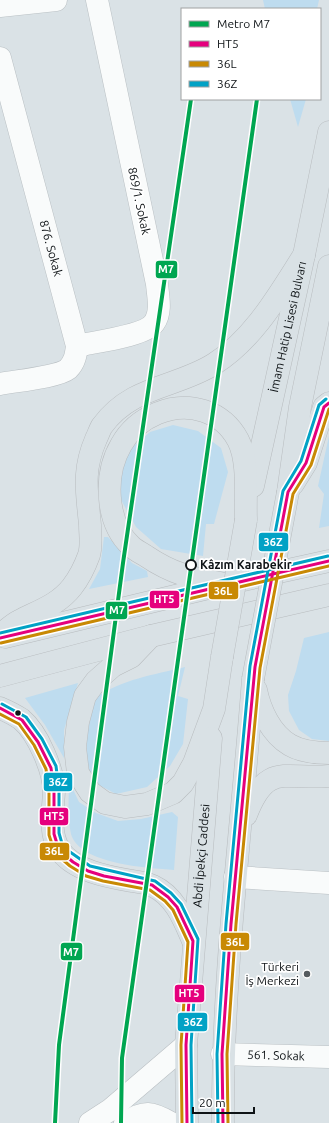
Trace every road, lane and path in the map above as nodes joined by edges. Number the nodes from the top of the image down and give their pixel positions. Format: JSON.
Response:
{"nodes":[{"id":1,"x":56,"y":0,"type":"edge"},
{"id":2,"x":97,"y":0,"type":"edge"},
{"id":3,"x":0,"y":6,"type":"edge"},
{"id":4,"x":0,"y":58,"type":"edge"},
{"id":5,"x":329,"y":132,"type":"edge"},
{"id":6,"x":304,"y":255,"type":"junction"},
{"id":7,"x":329,"y":266,"type":"edge"},
{"id":8,"x":77,"y":346,"type":"junction"},
{"id":9,"x":0,"y":384,"type":"edge"},
{"id":10,"x":329,"y":403,"type":"edge"},
{"id":11,"x":288,"y":492,"type":"junction"},
{"id":12,"x":246,"y":520,"type":"junction"},
{"id":13,"x":329,"y":561,"type":"edge"},
{"id":14,"x":225,"y":584,"type":"junction"},
{"id":15,"x":329,"y":595,"type":"edge"},
{"id":16,"x":300,"y":603,"type":"junction"},
{"id":17,"x":329,"y":608,"type":"edge"},
{"id":18,"x":151,"y":636,"type":"junction"},
{"id":19,"x":0,"y":637,"type":"edge"},
{"id":20,"x":0,"y":676,"type":"edge"},
{"id":21,"x":253,"y":679,"type":"junction"},
{"id":22,"x":0,"y":708,"type":"edge"},
{"id":23,"x":214,"y":709,"type":"junction"},
{"id":24,"x":329,"y":753,"type":"edge"},
{"id":25,"x":329,"y":776,"type":"edge"},
{"id":26,"x":241,"y":827,"type":"junction"},
{"id":27,"x":235,"y":877,"type":"junction"},
{"id":28,"x":329,"y":882,"type":"edge"},
{"id":29,"x":193,"y":941,"type":"junction"},
{"id":30,"x":186,"y":1045,"type":"junction"},
{"id":31,"x":222,"y":1054,"type":"junction"},
{"id":32,"x":329,"y":1057,"type":"edge"},
{"id":33,"x":90,"y":1123,"type":"edge"},
{"id":34,"x":125,"y":1123,"type":"edge"},
{"id":35,"x":171,"y":1123,"type":"edge"},
{"id":36,"x":187,"y":1123,"type":"edge"},
{"id":37,"x":223,"y":1123,"type":"edge"}],
"edges":[{"from":1,"to":3,"type":"street"},
{"from":2,"to":8,"type":"street","name":"869/1. Sokak"},
{"from":4,"to":8,"type":"street","name":"876. Sokak"},
{"from":5,"to":6,"type":"main road","name":"İmam Hatip Lisesi Bulvarı"},
{"from":6,"to":12,"type":"main road","name":"İmam Hatip Lisesi Bulvarı"},
{"from":6,"to":19,"type":"main road"},
{"from":7,"to":11,"type":"main road"},
{"from":8,"to":9,"type":"street"},
{"from":10,"to":11,"type":"main road"},
{"from":11,"to":21,"type":"main road","bridge":true},
{"from":12,"to":14,"type":"main road"},
{"from":12,"to":23,"type":"main road","bridge":true},
{"from":13,"to":14,"type":"main road"},
{"from":14,"to":19,"type":"main road"},
{"from":15,"to":16,"type":"main road"},
{"from":16,"to":17,"type":"main road"},
{"from":16,"to":18,"type":"main road"},
{"from":18,"to":20,"type":"main road"},
{"from":18,"to":23,"type":"main road"},
{"from":21,"to":24,"type":"main road"},
{"from":21,"to":26,"type":"main road"},
{"from":22,"to":29,"type":"main road"},
{"from":23,"to":29,"type":"main road","name":"Abdi İpekçi Caddesi"},
{"from":25,"to":26,"type":"main road"},
{"from":26,"to":27,"type":"main road"},
{"from":27,"to":28,"type":"street"},
{"from":27,"to":31,"type":"main road"},
{"from":29,"to":30,"type":"main road","name":"Abdi İpekçi Caddesi"},
{"from":30,"to":33,"type":"street"},
{"from":30,"to":36,"type":"main road","name":"Abdi İpekçi Caddesi"},
{"from":31,"to":32,"type":"street","name":"561. Sokak"},
{"from":31,"to":37,"type":"main road"},
{"from":34,"to":35,"type":"street"}]}
